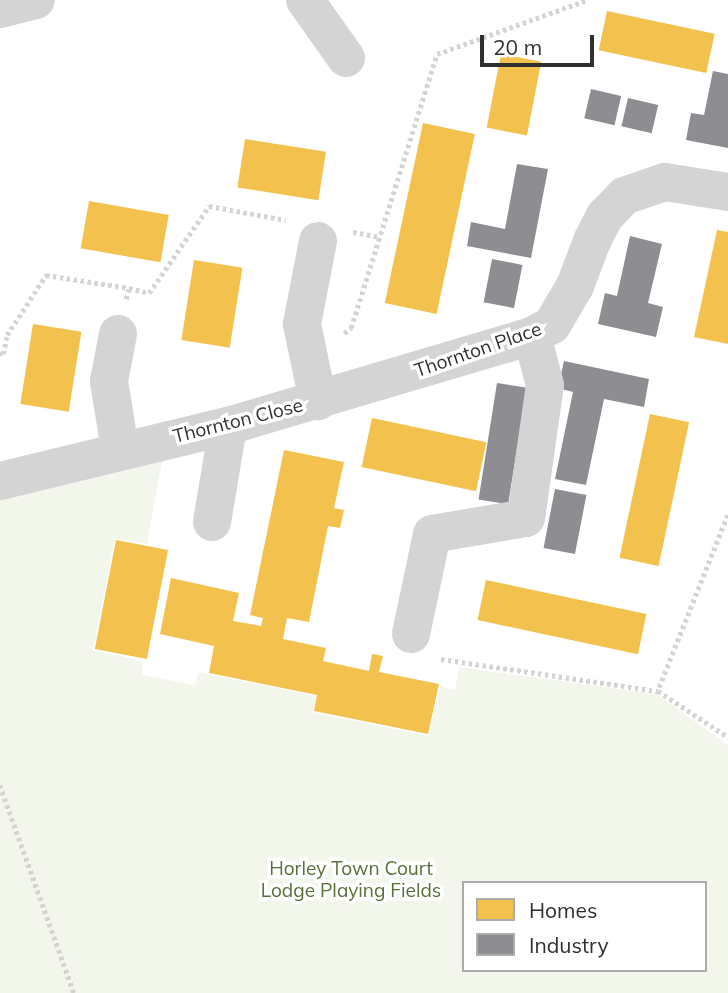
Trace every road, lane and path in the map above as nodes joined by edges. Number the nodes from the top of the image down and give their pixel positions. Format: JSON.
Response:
{"nodes":[{"id":1,"x":29,"y":0,"type":"edge"},
{"id":2,"x":36,"y":0,"type":"edge"},
{"id":3,"x":304,"y":0,"type":"edge"},
{"id":4,"x":587,"y":0,"type":"edge"},
{"id":5,"x":0,"y":9,"type":"edge"},
{"id":6,"x":346,"y":58,"type":"dead end"},
{"id":7,"x":728,"y":192,"type":"edge"},
{"id":8,"x":319,"y":231,"type":"junction"},
{"id":9,"x":380,"y":237,"type":"junction"},
{"id":10,"x":129,"y":288,"type":"junction"},
{"id":11,"x":118,"y":334,"type":"joint"},
{"id":12,"x":532,"y":336,"type":"junction"},
{"id":13,"x":0,"y":354,"type":"edge"},
{"id":14,"x":309,"y":357,"type":"junction"},
{"id":15,"x":318,"y":401,"type":"junction"},
{"id":16,"x":228,"y":426,"type":"junction"},
{"id":17,"x":121,"y":450,"type":"junction"},
{"id":18,"x":0,"y":481,"type":"edge"},
{"id":19,"x":728,"y":515,"type":"edge"},
{"id":20,"x":212,"y":522,"type":"dead end"},
{"id":21,"x":411,"y":634,"type":"joint"},
{"id":22,"x":658,"y":691,"type":"junction"},
{"id":23,"x":728,"y":737,"type":"edge"},
{"id":24,"x":0,"y":785,"type":"edge"},
{"id":25,"x":75,"y":993,"type":"edge"}],
"edges":[{"from":1,"to":2,"type":"street"},
{"from":1,"to":5,"type":"street"},
{"from":3,"to":6,"type":"street"},
{"from":4,"to":9,"type":"path"},
{"from":7,"to":12,"type":"street","name":"Thornton Place"},
{"from":8,"to":9,"type":"path"},
{"from":8,"to":10,"type":"path"},
{"from":8,"to":14,"type":"street","name":"Thornton Close"},
{"from":9,"to":14,"type":"path"},
{"from":10,"to":11,"type":"path"},
{"from":10,"to":13,"type":"path"},
{"from":11,"to":17,"type":"street"},
{"from":12,"to":15,"type":"street","name":"Thornton Place"},
{"from":12,"to":21,"type":"street"},
{"from":14,"to":15,"type":"street","name":"Thornton Close"},
{"from":15,"to":16,"type":"street","name":"Thornton Close"},
{"from":16,"to":17,"type":"street","name":"Thornton Close"},
{"from":16,"to":20,"type":"street"},
{"from":17,"to":18,"type":"street","name":"Thornton Close"},
{"from":19,"to":22,"type":"path"},
{"from":21,"to":22,"type":"path"},
{"from":22,"to":23,"type":"path"},
{"from":24,"to":25,"type":"path"}]}
